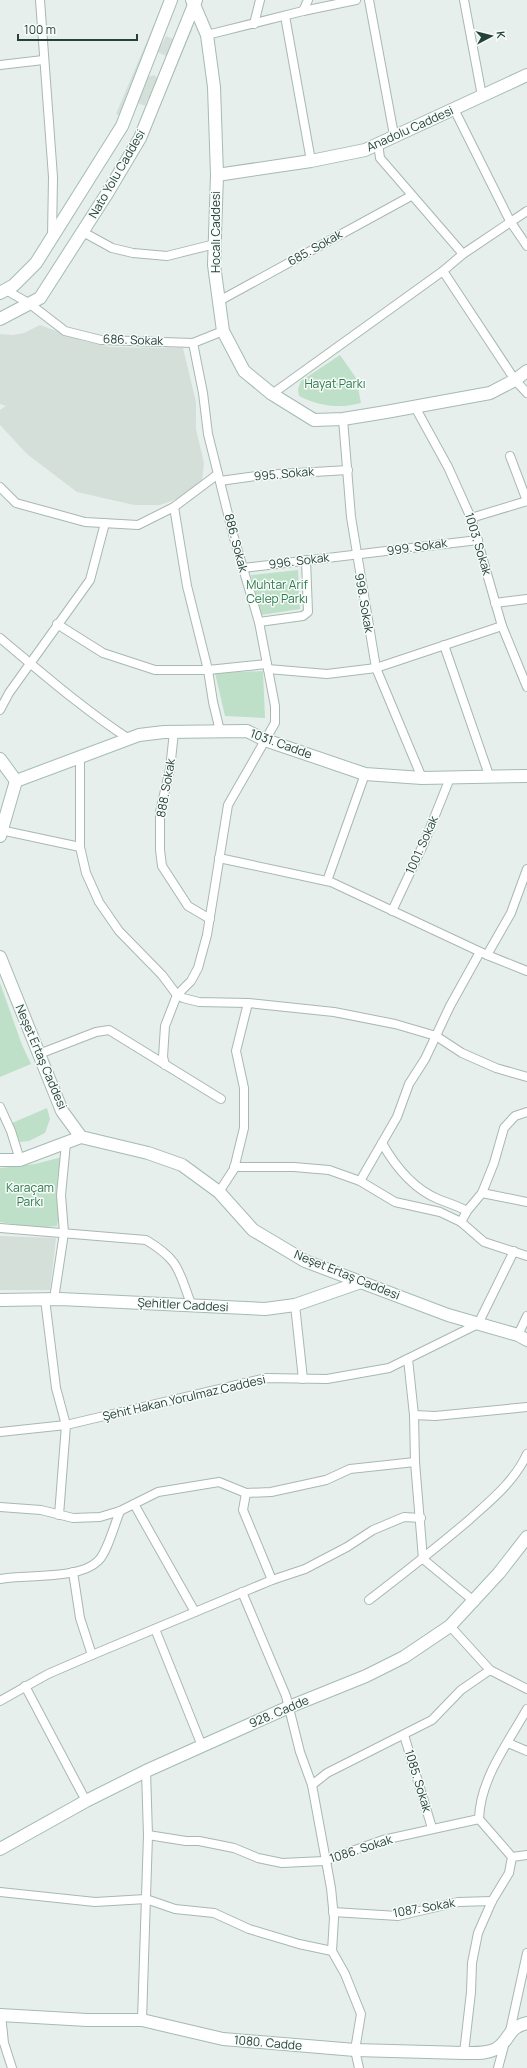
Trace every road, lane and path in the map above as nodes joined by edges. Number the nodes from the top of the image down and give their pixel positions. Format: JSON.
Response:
{"nodes":[{"id":1,"x":40,"y":0,"type":"edge"},
{"id":2,"x":171,"y":0,"type":"edge"},
{"id":3,"x":260,"y":0,"type":"edge"},
{"id":4,"x":308,"y":0,"type":"edge"},
{"id":5,"x":356,"y":0,"type":"edge"},
{"id":6,"x":369,"y":0,"type":"edge"},
{"id":7,"x":464,"y":0,"type":"edge"},
{"id":8,"x":194,"y":1,"type":"edge"},
{"id":9,"x":303,"y":11,"type":"junction"},
{"id":10,"x":285,"y":16,"type":"junction"},
{"id":11,"x":254,"y":24,"type":"junction"},
{"id":12,"x":207,"y":35,"type":"junction"},
{"id":13,"x":43,"y":60,"type":"junction"},
{"id":14,"x":0,"y":65,"type":"edge"},
{"id":15,"x":527,"y":75,"type":"edge"},
{"id":16,"x":482,"y":96,"type":"junction"},
{"id":17,"x":454,"y":109,"type":"junction"},
{"id":18,"x":394,"y":135,"type":"junction"},
{"id":19,"x":378,"y":143,"type":"junction"},
{"id":20,"x":311,"y":162,"type":"junction"},
{"id":21,"x":217,"y":175,"type":"junction"},
{"id":22,"x":411,"y":196,"type":"junction"},
{"id":23,"x":527,"y":211,"type":"edge"},
{"id":24,"x":510,"y":221,"type":"junction"},
{"id":25,"x":82,"y":232,"type":"junction"},
{"id":26,"x":52,"y":238,"type":"junction"},
{"id":27,"x":215,"y":244,"type":"junction"},
{"id":28,"x":527,"y":246,"type":"edge"},
{"id":29,"x":463,"y":254,"type":"junction"},
{"id":30,"x":443,"y":271,"type":"junction"},
{"id":31,"x":3,"y":291,"type":"edge"},
{"id":32,"x":219,"y":301,"type":"junction"},
{"id":33,"x":30,"y":304,"type":"junction"},
{"id":34,"x":0,"y":319,"type":"edge"},
{"id":35,"x":223,"y":331,"type":"junction"},
{"id":36,"x":193,"y":343,"type":"junction"},
{"id":37,"x":527,"y":371,"type":"edge"},
{"id":38,"x":515,"y":380,"type":"junction"},
{"id":39,"x":527,"y":393,"type":"edge"},
{"id":40,"x":272,"y":394,"type":"junction"},
{"id":41,"x":415,"y":407,"type":"junction"},
{"id":42,"x":343,"y":418,"type":"junction"},
{"id":43,"x":510,"y":456,"type":"dead end"},
{"id":44,"x":348,"y":470,"type":"junction"},
{"id":45,"x":219,"y":478,"type":"junction"},
{"id":46,"x":0,"y":487,"type":"edge"},
{"id":47,"x":527,"y":501,"type":"edge"},
{"id":48,"x":174,"y":508,"type":"junction"},
{"id":49,"x":471,"y":518,"type":"junction"},
{"id":50,"x":105,"y":523,"type":"junction"},
{"id":51,"x":478,"y":540,"type":"junction"},
{"id":52,"x":356,"y":555,"type":"junction"},
{"id":53,"x":306,"y":560,"type":"junction"},
{"id":54,"x":243,"y":568,"type":"junction"},
{"id":55,"x":527,"y":599,"type":"edge"},
{"id":56,"x":495,"y":603,"type":"junction"},
{"id":57,"x":259,"y":622,"type":"junction"},
{"id":58,"x":57,"y":624,"type":"junction"},
{"id":59,"x":502,"y":626,"type":"junction"},
{"id":60,"x":0,"y":638,"type":"edge"},
{"id":61,"x":444,"y":645,"type":"junction"},
{"id":62,"x":30,"y":664,"type":"junction"},
{"id":63,"x":267,"y":667,"type":"junction"},
{"id":64,"x":376,"y":668,"type":"junction"},
{"id":65,"x":208,"y":670,"type":"junction"},
{"id":66,"x":527,"y":688,"type":"edge"},
{"id":67,"x":0,"y":710,"type":"edge"},
{"id":68,"x":220,"y":731,"type":"junction"},
{"id":69,"x":174,"y":732,"type":"junction"},
{"id":70,"x":130,"y":739,"type":"junction"},
{"id":71,"x":265,"y":740,"type":"junction"},
{"id":72,"x":80,"y":757,"type":"junction"},
{"id":73,"x":0,"y":759,"type":"edge"},
{"id":74,"x":365,"y":774,"type":"junction"},
{"id":75,"x":527,"y":776,"type":"edge"},
{"id":76,"x":422,"y":778,"type":"junction"},
{"id":77,"x":450,"y":778,"type":"junction"},
{"id":78,"x":490,"y":778,"type":"junction"},
{"id":79,"x":16,"y":781,"type":"junction"},
{"id":80,"x":1,"y":833,"type":"edge"},
{"id":81,"x":80,"y":847,"type":"junction"},
{"id":82,"x":219,"y":858,"type":"junction"},
{"id":83,"x":527,"y":869,"type":"edge"},
{"id":84,"x":327,"y":881,"type":"junction"},
{"id":85,"x":392,"y":911,"type":"junction"},
{"id":86,"x":210,"y":919,"type":"junction"},
{"id":87,"x":484,"y":954,"type":"junction"},
{"id":88,"x":0,"y":957,"type":"edge"},
{"id":89,"x":527,"y":971,"type":"edge"},
{"id":90,"x":177,"y":995,"type":"junction"},
{"id":91,"x":248,"y":1003,"type":"junction"},
{"id":92,"x":436,"y":1036,"type":"junction"},
{"id":93,"x":39,"y":1054,"type":"junction"},
{"id":94,"x":164,"y":1065,"type":"junction"},
{"id":95,"x":527,"y":1077,"type":"edge"},
{"id":96,"x":221,"y":1099,"type":"dead end"},
{"id":97,"x":0,"y":1107,"type":"edge"},
{"id":98,"x":527,"y":1112,"type":"edge"},
{"id":99,"x":81,"y":1137,"type":"junction"},
{"id":100,"x":66,"y":1143,"type":"junction"},
{"id":101,"x":382,"y":1144,"type":"junction"},
{"id":102,"x":0,"y":1160,"type":"edge"},
{"id":103,"x":20,"y":1160,"type":"junction"},
{"id":104,"x":234,"y":1167,"type":"junction"},
{"id":105,"x":360,"y":1181,"type":"junction"},
{"id":106,"x":219,"y":1192,"type":"junction"},
{"id":107,"x":482,"y":1193,"type":"junction"},
{"id":108,"x":527,"y":1202,"type":"edge"},
{"id":109,"x":467,"y":1211,"type":"junction"},
{"id":110,"x":461,"y":1222,"type":"junction"},
{"id":111,"x":0,"y":1228,"type":"edge"},
{"id":112,"x":64,"y":1233,"type":"junction"},
{"id":113,"x":514,"y":1251,"type":"junction"},
{"id":114,"x":527,"y":1256,"type":"edge"},
{"id":115,"x":361,"y":1282,"type":"junction"},
{"id":116,"x":50,"y":1299,"type":"junction"},
{"id":117,"x":0,"y":1300,"type":"edge"},
{"id":118,"x":295,"y":1305,"type":"junction"},
{"id":119,"x":192,"y":1306,"type":"junction"},
{"id":120,"x":527,"y":1316,"type":"edge"},
{"id":121,"x":478,"y":1324,"type":"junction"},
{"id":122,"x":523,"y":1338,"type":"edge"},
{"id":123,"x":408,"y":1359,"type":"junction"},
{"id":124,"x":303,"y":1379,"type":"junction"},
{"id":125,"x":527,"y":1407,"type":"edge"},
{"id":126,"x":414,"y":1415,"type":"junction"},
{"id":127,"x":66,"y":1425,"type":"junction"},
{"id":128,"x":0,"y":1432,"type":"edge"},
{"id":129,"x":527,"y":1454,"type":"edge"},
{"id":130,"x":414,"y":1462,"type":"junction"},
{"id":131,"x":246,"y":1493,"type":"junction"},
{"id":132,"x":134,"y":1504,"type":"junction"},
{"id":133,"x":0,"y":1507,"type":"edge"},
{"id":134,"x":120,"y":1511,"type":"junction"},
{"id":135,"x":59,"y":1515,"type":"junction"},
{"id":136,"x":420,"y":1518,"type":"junction"},
{"id":137,"x":527,"y":1537,"type":"edge"},
{"id":138,"x":423,"y":1559,"type":"junction"},
{"id":139,"x":73,"y":1572,"type":"junction"},
{"id":140,"x":0,"y":1579,"type":"edge"},
{"id":141,"x":272,"y":1580,"type":"junction"},
{"id":142,"x":242,"y":1592,"type":"junction"},
{"id":143,"x":369,"y":1600,"type":"dead end"},
{"id":144,"x":475,"y":1602,"type":"junction"},
{"id":145,"x":195,"y":1612,"type":"junction"},
{"id":146,"x":450,"y":1626,"type":"junction"},
{"id":147,"x":155,"y":1629,"type":"junction"},
{"id":148,"x":92,"y":1654,"type":"junction"},
{"id":149,"x":490,"y":1670,"type":"junction"},
{"id":150,"x":26,"y":1686,"type":"junction"},
{"id":151,"x":527,"y":1689,"type":"edge"},
{"id":152,"x":0,"y":1701,"type":"edge"},
{"id":153,"x":289,"y":1708,"type":"junction"},
{"id":154,"x":527,"y":1710,"type":"edge"},
{"id":155,"x":404,"y":1735,"type":"junction"},
{"id":156,"x":508,"y":1743,"type":"junction"},
{"id":157,"x":202,"y":1746,"type":"junction"},
{"id":158,"x":527,"y":1751,"type":"edge"},
{"id":159,"x":146,"y":1771,"type":"junction"},
{"id":160,"x":312,"y":1785,"type":"junction"},
{"id":161,"x":86,"y":1801,"type":"junction"},
{"id":162,"x":479,"y":1819,"type":"junction"},
{"id":163,"x":432,"y":1828,"type":"junction"},
{"id":164,"x":148,"y":1835,"type":"junction"},
{"id":165,"x":0,"y":1849,"type":"edge"},
{"id":166,"x":527,"y":1855,"type":"edge"},
{"id":167,"x":512,"y":1857,"type":"junction"},
{"id":168,"x":324,"y":1861,"type":"junction"},
{"id":169,"x":0,"y":1892,"type":"edge"},
{"id":170,"x":146,"y":1899,"type":"junction"},
{"id":171,"x":492,"y":1901,"type":"junction"},
{"id":172,"x":333,"y":1912,"type":"junction"},
{"id":173,"x":332,"y":1951,"type":"junction"},
{"id":174,"x":527,"y":1953,"type":"edge"},
{"id":175,"x":0,"y":2015,"type":"edge"},
{"id":176,"x":142,"y":2020,"type":"junction"},
{"id":177,"x":527,"y":2023,"type":"edge"},
{"id":178,"x":508,"y":2035,"type":"junction"},
{"id":179,"x":355,"y":2050,"type":"junction"},
{"id":180,"x":464,"y":2053,"type":"junction"},
{"id":181,"x":12,"y":2068,"type":"edge"},
{"id":182,"x":358,"y":2068,"type":"edge"},
{"id":183,"x":498,"y":2068,"type":"edge"}],
"edges":[{"from":1,"to":13,"type":"street"},
{"from":2,"to":26,"type":"street"},
{"from":3,"to":11,"type":"street"},
{"from":4,"to":9,"type":"street"},
{"from":5,"to":9,"type":"street"},
{"from":6,"to":18,"type":"street"},
{"from":7,"to":16,"type":"street"},
{"from":8,"to":12,"type":"street","name":"Hocalı Caddesi"},
{"from":8,"to":25,"type":"street","name":"Nato Yolu Caddesi"},
{"from":9,"to":10,"type":"street"},
{"from":10,"to":11,"type":"street"},
{"from":10,"to":20,"type":"street"},
{"from":11,"to":12,"type":"street"},
{"from":12,"to":21,"type":"street","name":"Hocalı Caddesi"},
{"from":13,"to":14,"type":"street"},
{"from":13,"to":26,"type":"street"},
{"from":15,"to":16,"type":"street","name":"Anadolu Caddesi"},
{"from":16,"to":17,"type":"street","name":"Anadolu Caddesi"},
{"from":17,"to":18,"type":"street","name":"Anadolu Caddesi"},
{"from":17,"to":24,"type":"street"},
{"from":18,"to":19,"type":"street","name":"Anadolu Caddesi"},
{"from":19,"to":20,"type":"street","name":"Anadolu Caddesi"},
{"from":19,"to":22,"type":"street"},
{"from":20,"to":21,"type":"street","name":"Anadolu Caddesi"},
{"from":21,"to":27,"type":"street","name":"Hocalı Caddesi"},
{"from":22,"to":29,"type":"street"},
{"from":22,"to":32,"type":"street","name":"685. Sokak"},
{"from":23,"to":24,"type":"street"},
{"from":24,"to":28,"type":"street"},
{"from":24,"to":29,"type":"street"},
{"from":25,"to":27,"type":"street"},
{"from":25,"to":33,"type":"street","name":"Nato Yolu Caddesi"},
{"from":26,"to":31,"type":"street"},
{"from":27,"to":32,"type":"street","name":"Hocalı Caddesi"},
{"from":29,"to":30,"type":"street"},
{"from":30,"to":38,"type":"street"},
{"from":30,"to":40,"type":"street"},
{"from":31,"to":33,"type":"street","name":"686. Sokak"},
{"from":32,"to":35,"type":"street","name":"Hocalı Caddesi"},
{"from":33,"to":34,"type":"street","name":"Nato Yolu Caddesi"},
{"from":33,"to":36,"type":"street","name":"686. Sokak"},
{"from":35,"to":36,"type":"street","name":"686. Sokak"},
{"from":35,"to":40,"type":"street","name":"Hocalı Caddesi"},
{"from":36,"to":45,"type":"street","name":"886. Sokak"},
{"from":37,"to":38,"type":"street","name":"Hocalı Caddesi"},
{"from":38,"to":39,"type":"street"},
{"from":38,"to":41,"type":"street","name":"Hocalı Caddesi"},
{"from":40,"to":42,"type":"street","name":"Hocalı Caddesi"},
{"from":41,"to":42,"type":"street","name":"Hocalı Caddesi"},
{"from":41,"to":49,"type":"street","name":"1003. Sokak"},
{"from":42,"to":44,"type":"street","name":"998. Sokak"},
{"from":43,"to":47,"type":"street"},
{"from":44,"to":45,"type":"street","name":"995. Sokak"},
{"from":44,"to":52,"type":"street","name":"998. Sokak"},
{"from":45,"to":48,"type":"street"},
{"from":45,"to":54,"type":"street","name":"886. Sokak"},
{"from":46,"to":50,"type":"street"},
{"from":47,"to":49,"type":"street"},
{"from":48,"to":50,"type":"street"},
{"from":48,"to":65,"type":"street"},
{"from":49,"to":51,"type":"street","name":"1003. Sokak"},
{"from":50,"to":58,"type":"street"},
{"from":51,"to":52,"type":"street","name":"999. Sokak"},
{"from":51,"to":56,"type":"street","name":"1003. Sokak"},
{"from":52,"to":53,"type":"street","name":"996. Sokak"},
{"from":52,"to":64,"type":"street","name":"998. Sokak"},
{"from":53,"to":54,"type":"street","name":"996. Sokak"},
{"from":53,"to":57,"type":"street"},
{"from":54,"to":57,"type":"street","name":"886. Sokak"},
{"from":55,"to":56,"type":"street"},
{"from":56,"to":59,"type":"street","name":"1003. Sokak"},
{"from":57,"to":63,"type":"street","name":"886. Sokak"},
{"from":58,"to":62,"type":"street"},
{"from":58,"to":65,"type":"street"},
{"from":59,"to":61,"type":"street"},
{"from":59,"to":66,"type":"street","name":"1003. Sokak"},
{"from":60,"to":62,"type":"street"},
{"from":61,"to":64,"type":"street"},
{"from":61,"to":78,"type":"street"},
{"from":62,"to":67,"type":"street"},
{"from":62,"to":70,"type":"street"},
{"from":63,"to":64,"type":"street"},
{"from":63,"to":65,"type":"street"},
{"from":63,"to":71,"type":"street","name":"886. Sokak"},
{"from":64,"to":76,"type":"street","name":"998. Sokak"},
{"from":65,"to":68,"type":"street"},
{"from":68,"to":69,"type":"street","name":"1031. Cadde"},
{"from":68,"to":71,"type":"street","name":"1031. Cadde"},
{"from":69,"to":70,"type":"street","name":"1031. Cadde"},
{"from":69,"to":86,"type":"street","name":"888. Sokak"},
{"from":70,"to":72,"type":"street","name":"1031. Cadde"},
{"from":71,"to":74,"type":"street","name":"1031. Cadde"},
{"from":71,"to":82,"type":"street","name":"886. Sokak"},
{"from":72,"to":79,"type":"street","name":"1031. Cadde"},
{"from":72,"to":81,"type":"street"},
{"from":73,"to":79,"type":"street"},
{"from":74,"to":76,"type":"street","name":"1031. Cadde"},
{"from":74,"to":84,"type":"street"},
{"from":75,"to":78,"type":"street","name":"1031. Cadde"},
{"from":76,"to":77,"type":"street","name":"1031. Cadde"},
{"from":77,"to":78,"type":"street","name":"1031. Cadde"},
{"from":77,"to":85,"type":"street","name":"1001. Sokak"},
{"from":79,"to":80,"type":"street"},
{"from":80,"to":81,"type":"street"},
{"from":81,"to":90,"type":"street"},
{"from":82,"to":84,"type":"street"},
{"from":82,"to":86,"type":"street","name":"886. Sokak"},
{"from":83,"to":87,"type":"street"},
{"from":84,"to":85,"type":"street"},
{"from":85,"to":87,"type":"street"},
{"from":86,"to":90,"type":"street","name":"886. Sokak"},
{"from":87,"to":89,"type":"street"},
{"from":87,"to":92,"type":"street"},
{"from":88,"to":93,"type":"street","name":"Neşet Ertaş Caddesi"},
{"from":90,"to":91,"type":"street"},
{"from":90,"to":94,"type":"street"},
{"from":91,"to":92,"type":"street"},
{"from":91,"to":104,"type":"street"},
{"from":92,"to":95,"type":"street"},
{"from":92,"to":101,"type":"street"},
{"from":93,"to":94,"type":"street"},
{"from":93,"to":99,"type":"street","name":"Neşet Ertaş Caddesi"},
{"from":94,"to":96,"type":"street"},
{"from":97,"to":103,"type":"street"},
{"from":98,"to":107,"type":"street"},
{"from":99,"to":100,"type":"street"},
{"from":99,"to":106,"type":"street","name":"Neşet Ertaş Caddesi"},
{"from":100,"to":103,"type":"street"},
{"from":100,"to":112,"type":"street"},
{"from":101,"to":105,"type":"street"},
{"from":101,"to":109,"type":"street"},
{"from":102,"to":103,"type":"street"},
{"from":104,"to":105,"type":"street"},
{"from":104,"to":106,"type":"street"},
{"from":105,"to":110,"type":"street"},
{"from":106,"to":115,"type":"street","name":"Neşet Ertaş Caddesi"},
{"from":107,"to":108,"type":"street"},
{"from":107,"to":109,"type":"street"},
{"from":109,"to":110,"type":"street"},
{"from":110,"to":113,"type":"street"},
{"from":111,"to":112,"type":"street"},
{"from":112,"to":116,"type":"street"},
{"from":112,"to":119,"type":"street"},
{"from":113,"to":114,"type":"street"},
{"from":113,"to":121,"type":"street"},
{"from":115,"to":118,"type":"street","name":"Şehitler Caddesi"},
{"from":115,"to":121,"type":"street","name":"Neşet Ertaş Caddesi"},
{"from":116,"to":117,"type":"street","name":"Şehitler Caddesi"},
{"from":116,"to":119,"type":"street","name":"Şehitler Caddesi"},
{"from":116,"to":127,"type":"street"},
{"from":118,"to":119,"type":"street","name":"Şehitler Caddesi"},
{"from":118,"to":124,"type":"street"},
{"from":120,"to":122,"type":"street"},
{"from":121,"to":122,"type":"street","name":"Neşet Ertaş Caddesi"},
{"from":121,"to":123,"type":"street","name":"Şehit Hakan Yorulmaz Caddesi"},
{"from":123,"to":124,"type":"street","name":"Şehit Hakan Yorulmaz Caddesi"},
{"from":123,"to":126,"type":"street"},
{"from":124,"to":127,"type":"street","name":"Şehit Hakan Yorulmaz Caddesi"},
{"from":125,"to":126,"type":"street"},
{"from":126,"to":130,"type":"street"},
{"from":127,"to":128,"type":"street","name":"Şehit Hakan Yorulmaz Caddesi"},
{"from":127,"to":135,"type":"street"},
{"from":129,"to":138,"type":"street"},
{"from":130,"to":131,"type":"street"},
{"from":130,"to":136,"type":"street"},
{"from":131,"to":132,"type":"street"},
{"from":131,"to":141,"type":"street"},
{"from":132,"to":134,"type":"street"},
{"from":132,"to":145,"type":"street"},
{"from":133,"to":135,"type":"street"},
{"from":134,"to":135,"type":"street"},
{"from":134,"to":139,"type":"street"},
{"from":136,"to":138,"type":"street"},
{"from":136,"to":141,"type":"street"},
{"from":137,"to":144,"type":"street","name":"928. Cadde"},
{"from":138,"to":143,"type":"street"},
{"from":138,"to":144,"type":"street"},
{"from":139,"to":140,"type":"street"},
{"from":139,"to":148,"type":"street"},
{"from":141,"to":142,"type":"street"},
{"from":142,"to":145,"type":"street"},
{"from":142,"to":153,"type":"street"},
{"from":144,"to":146,"type":"street","name":"928. Cadde"},
{"from":145,"to":147,"type":"street"},
{"from":146,"to":149,"type":"street"},
{"from":146,"to":153,"type":"street","name":"928. Cadde"},
{"from":147,"to":148,"type":"street"},
{"from":147,"to":157,"type":"street"},
{"from":148,"to":150,"type":"street"},
{"from":149,"to":151,"type":"street"},
{"from":149,"to":155,"type":"street"},
{"from":150,"to":152,"type":"street"},
{"from":150,"to":161,"type":"street"},
{"from":153,"to":157,"type":"street","name":"928. Cadde"},
{"from":153,"to":160,"type":"street"},
{"from":154,"to":156,"type":"street"},
{"from":155,"to":160,"type":"street"},
{"from":155,"to":163,"type":"street","name":"1085. Sokak"},
{"from":156,"to":158,"type":"street"},
{"from":156,"to":162,"type":"street"},
{"from":157,"to":159,"type":"street","name":"928. Cadde"},
{"from":159,"to":161,"type":"street","name":"928. Cadde"},
{"from":159,"to":164,"type":"street"},
{"from":160,"to":168,"type":"street"},
{"from":161,"to":165,"type":"street","name":"928. Cadde"},
{"from":162,"to":163,"type":"street","name":"1086. Sokak"},
{"from":162,"to":167,"type":"street"},
{"from":163,"to":168,"type":"street","name":"1086. Sokak"},
{"from":164,"to":168,"type":"street","name":"1086. Sokak"},
{"from":164,"to":170,"type":"street"},
{"from":166,"to":167,"type":"street"},
{"from":167,"to":171,"type":"street"},
{"from":168,"to":172,"type":"street"},
{"from":169,"to":170,"type":"street"},
{"from":170,"to":173,"type":"street"},
{"from":170,"to":176,"type":"street"},
{"from":171,"to":172,"type":"street","name":"1087. Sokak"},
{"from":171,"to":180,"type":"street"},
{"from":172,"to":173,"type":"street"},
{"from":173,"to":179,"type":"street"},
{"from":174,"to":178,"type":"street"},
{"from":175,"to":176,"type":"street","name":"1080. Cadde"},
{"from":175,"to":181,"type":"street"},
{"from":176,"to":179,"type":"street","name":"1080. Cadde"},
{"from":177,"to":178,"type":"street","name":"1080. Cadde"},
{"from":178,"to":180,"type":"street","name":"1080. Cadde"},
{"from":178,"to":183,"type":"street"},
{"from":179,"to":180,"type":"street","name":"1080. Cadde"},
{"from":179,"to":182,"type":"street"}]}
